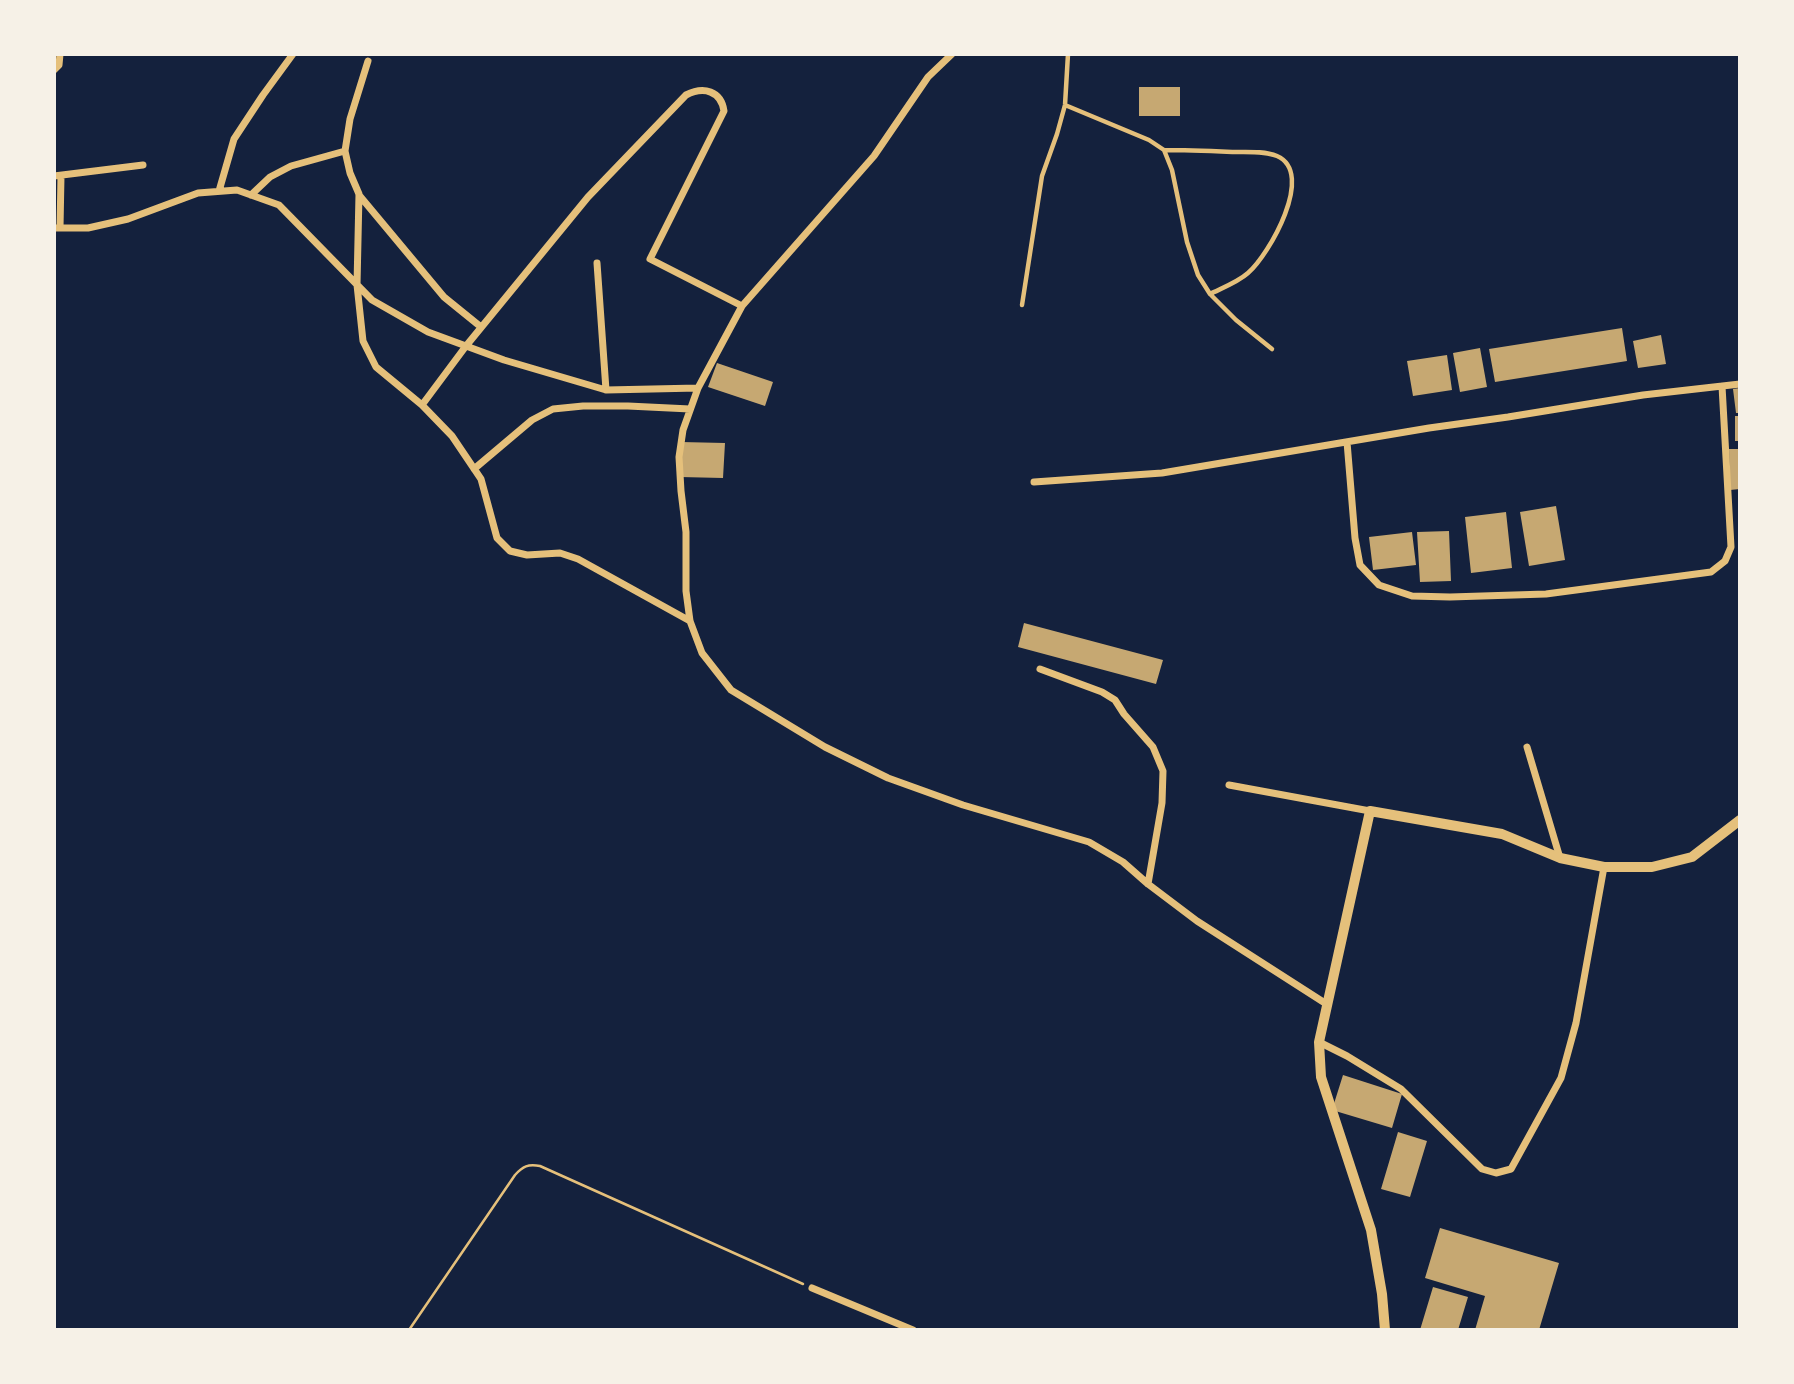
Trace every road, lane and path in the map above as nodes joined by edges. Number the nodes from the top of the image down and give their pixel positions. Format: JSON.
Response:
{"nodes":[{"id":1,"x":60,"y":54,"type":"edge"},
{"id":2,"x":293,"y":54,"type":"edge"},
{"id":3,"x":952,"y":54,"type":"edge"},
{"id":4,"x":1068,"y":54,"type":"edge"},
{"id":5,"x":369,"y":61,"type":"dead end"},
{"id":6,"x":54,"y":70,"type":"edge"},
{"id":7,"x":1065,"y":105,"type":"junction"},
{"id":8,"x":345,"y":150,"type":"junction"},
{"id":9,"x":1164,"y":150,"type":"junction"},
{"id":10,"x":143,"y":165,"type":"dead end"},
{"id":11,"x":58,"y":176,"type":"edge"},
{"id":12,"x":219,"y":191,"type":"junction"},
{"id":13,"x":359,"y":194,"type":"junction"},
{"id":14,"x":251,"y":195,"type":"junction"},
{"id":15,"x":57,"y":228,"type":"edge"},
{"id":16,"x":597,"y":263,"type":"dead end"},
{"id":17,"x":357,"y":285,"type":"junction"},
{"id":18,"x":1210,"y":294,"type":"junction"},
{"id":19,"x":1022,"y":305,"type":"dead end"},
{"id":20,"x":742,"y":306,"type":"junction"},
{"id":21,"x":481,"y":327,"type":"junction"},
{"id":22,"x":466,"y":346,"type":"junction"},
{"id":23,"x":1272,"y":349,"type":"dead end"},
{"id":24,"x":1740,"y":384,"type":"edge"},
{"id":25,"x":1722,"y":386,"type":"junction"},
{"id":26,"x":698,"y":388,"type":"junction"},
{"id":27,"x":607,"y":390,"type":"junction"},
{"id":28,"x":422,"y":405,"type":"junction"},
{"id":29,"x":691,"y":409,"type":"junction"},
{"id":30,"x":1346,"y":442,"type":"junction"},
{"id":31,"x":474,"y":469,"type":"junction"},
{"id":32,"x":1034,"y":482,"type":"dead end"},
{"id":33,"x":690,"y":621,"type":"junction"},
{"id":34,"x":1040,"y":669,"type":"dead end"},
{"id":35,"x":1527,"y":747,"type":"dead end"},
{"id":36,"x":1229,"y":785,"type":"dead end"},
{"id":37,"x":1370,"y":811,"type":"junction"},
{"id":38,"x":1740,"y":820,"type":"edge"},
{"id":39,"x":1560,"y":858,"type":"junction"},
{"id":40,"x":1604,"y":867,"type":"junction"},
{"id":41,"x":1148,"y":884,"type":"junction"},
{"id":42,"x":1328,"y":1004,"type":"junction"},
{"id":43,"x":1319,"y":1042,"type":"junction"},
{"id":44,"x":812,"y":1288,"type":"joint"},
{"id":45,"x":409,"y":1330,"type":"edge"},
{"id":46,"x":912,"y":1330,"type":"edge"},
{"id":47,"x":1385,"y":1330,"type":"edge"}],
"edges":[{"from":1,"to":6,"type":"street"},
{"from":2,"to":12,"type":"street"},
{"from":3,"to":20,"type":"street"},
{"from":4,"to":7,"type":"lane"},
{"from":5,"to":8,"type":"street"},
{"from":7,"to":9,"type":"lane"},
{"from":7,"to":19,"type":"lane"},
{"from":8,"to":13,"type":"street"},
{"from":8,"to":14,"type":"street"},
{"from":9,"to":18,"type":"lane"},
{"from":9,"to":18,"type":"lane"},
{"from":10,"to":11,"type":"street"},
{"from":11,"to":15,"type":"street"},
{"from":12,"to":14,"type":"street"},
{"from":12,"to":15,"type":"street"},
{"from":13,"to":17,"type":"street"},
{"from":13,"to":21,"type":"street"},
{"from":14,"to":17,"type":"street"},
{"from":16,"to":27,"type":"street"},
{"from":17,"to":22,"type":"street"},
{"from":17,"to":28,"type":"street"},
{"from":18,"to":23,"type":"lane"},
{"from":20,"to":21,"type":"street"},
{"from":20,"to":26,"type":"street"},
{"from":21,"to":22,"type":"street"},
{"from":22,"to":27,"type":"street"},
{"from":22,"to":28,"type":"street"},
{"from":24,"to":25,"type":"street"},
{"from":25,"to":30,"type":"street"},
{"from":25,"to":30,"type":"street"},
{"from":26,"to":27,"type":"street"},
{"from":26,"to":29,"type":"street"},
{"from":28,"to":31,"type":"street"},
{"from":29,"to":31,"type":"street"},
{"from":29,"to":33,"type":"street"},
{"from":30,"to":32,"type":"street"},
{"from":31,"to":33,"type":"street"},
{"from":33,"to":41,"type":"street"},
{"from":34,"to":41,"type":"street"},
{"from":35,"to":39,"type":"street"},
{"from":36,"to":37,"type":"street"},
{"from":37,"to":39,"type":"street"},
{"from":37,"to":42,"type":"street"},
{"from":38,"to":40,"type":"street"},
{"from":39,"to":40,"type":"street"},
{"from":40,"to":43,"type":"street"},
{"from":41,"to":42,"type":"street"},
{"from":42,"to":43,"type":"street"},
{"from":43,"to":47,"type":"street"},
{"from":44,"to":45,"type":"path"},
{"from":44,"to":46,"type":"street"}]}
